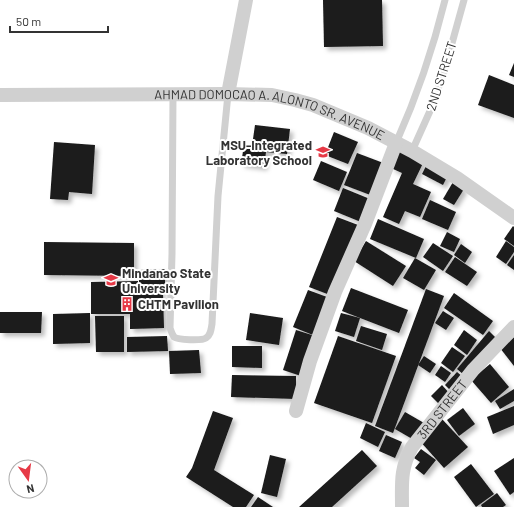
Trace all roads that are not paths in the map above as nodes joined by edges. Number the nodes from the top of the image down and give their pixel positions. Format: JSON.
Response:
{"nodes":[{"id":1,"x":246,"y":0,"type":"edge"},
{"id":2,"x":445,"y":0,"type":"edge"},
{"id":3,"x":464,"y":0,"type":"edge"},
{"id":4,"x":173,"y":94,"type":"junction"},
{"id":5,"x":228,"y":94,"type":"junction"},
{"id":6,"x":0,"y":95,"type":"edge"},
{"id":7,"x":396,"y":143,"type":"junction"},
{"id":8,"x":412,"y":151,"type":"junction"},
{"id":9,"x":514,"y":218,"type":"edge"},
{"id":10,"x":514,"y":327,"type":"edge"},
{"id":11,"x":296,"y":411,"type":"dead end"},
{"id":12,"x":402,"y":507,"type":"edge"}],
"edges":[{"from":1,"to":5,"type":"street"},
{"from":2,"to":7,"type":"lane","name":"2ND STREET"},
{"from":3,"to":8,"type":"lane","name":"2ND STREET"},
{"from":4,"to":5,"type":"street","name":"AHMAD DOMOCAO A. ALONTO SR. AVENUE"},
{"from":4,"to":5,"type":"lane"},
{"from":4,"to":6,"type":"street","name":"AHMAD DOMOCAO A. ALONTO SR. AVENUE"},
{"from":5,"to":7,"type":"street","name":"AHMAD DOMOCAO A. ALONTO SR. AVENUE"},
{"from":7,"to":8,"type":"street","name":"AHMAD DOMOCAO A. ALONTO SR. AVENUE"},
{"from":7,"to":11,"type":"street"},
{"from":8,"to":9,"type":"street","name":"AHMAD DOMOCAO A. ALONTO SR. AVENUE"},
{"from":10,"to":12,"type":"street","name":"3RD STREET"}]}
